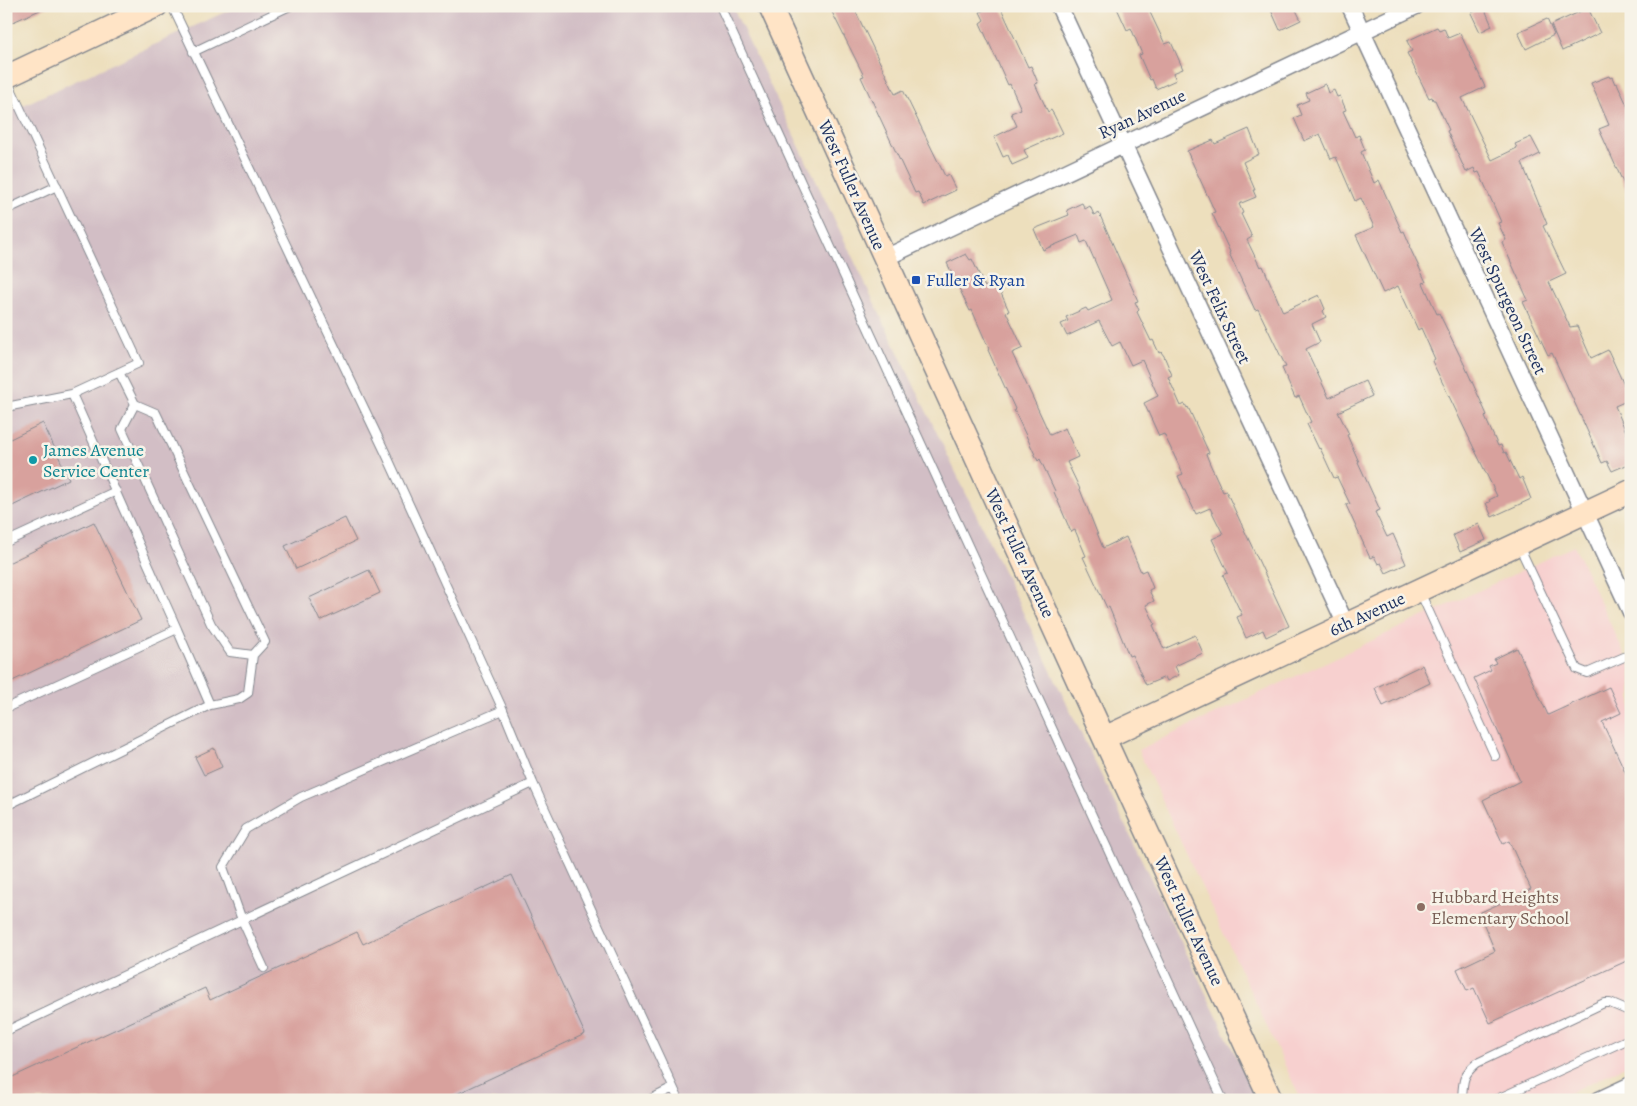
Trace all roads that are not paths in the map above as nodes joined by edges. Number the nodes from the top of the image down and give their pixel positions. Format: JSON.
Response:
{"nodes":[{"id":1,"x":156,"y":6,"type":"edge"},
{"id":2,"x":172,"y":6,"type":"edge"},
{"id":3,"x":290,"y":6,"type":"edge"},
{"id":4,"x":720,"y":6,"type":"edge"},
{"id":5,"x":770,"y":6,"type":"edge"},
{"id":6,"x":1059,"y":6,"type":"edge"},
{"id":7,"x":1350,"y":6,"type":"edge"},
{"id":8,"x":1416,"y":6,"type":"edge"},
{"id":9,"x":1362,"y":32,"type":"junction"},
{"id":10,"x":194,"y":52,"type":"junction"},
{"id":11,"x":6,"y":77,"type":"edge"},
{"id":12,"x":1123,"y":146,"type":"junction"},
{"id":13,"x":57,"y":186,"type":"junction"},
{"id":14,"x":6,"y":210,"type":"edge"},
{"id":15,"x":885,"y":258,"type":"junction"},
{"id":16,"x":120,"y":372,"type":"junction"},
{"id":17,"x":72,"y":394,"type":"junction"},
{"id":18,"x":135,"y":404,"type":"junction"},
{"id":19,"x":6,"y":407,"type":"edge"},
{"id":20,"x":116,"y":491,"type":"junction"},
{"id":21,"x":1631,"y":491,"type":"edge"},
{"id":22,"x":1585,"y":512,"type":"junction"},
{"id":23,"x":6,"y":542,"type":"edge"},
{"id":24,"x":1518,"y":544,"type":"junction"},
{"id":25,"x":1420,"y":590,"type":"junction"},
{"id":26,"x":1631,"y":612,"type":"edge"},
{"id":27,"x":1346,"y":625,"type":"junction"},
{"id":28,"x":177,"y":629,"type":"junction"},
{"id":29,"x":1631,"y":654,"type":"edge"},
{"id":30,"x":253,"y":655,"type":"junction"},
{"id":31,"x":210,"y":705,"type":"junction"},
{"id":32,"x":6,"y":708,"type":"edge"},
{"id":33,"x":503,"y":710,"type":"junction"},
{"id":34,"x":1104,"y":738,"type":"junction"},
{"id":35,"x":1495,"y":756,"type":"dead end"},
{"id":36,"x":533,"y":783,"type":"junction"},
{"id":37,"x":6,"y":806,"type":"edge"},
{"id":38,"x":242,"y":920,"type":"junction"},
{"id":39,"x":264,"y":968,"type":"dead end"},
{"id":40,"x":1631,"y":1012,"type":"edge"},
{"id":41,"x":6,"y":1031,"type":"edge"},
{"id":42,"x":1631,"y":1038,"type":"edge"},
{"id":43,"x":1631,"y":1085,"type":"edge"},
{"id":44,"x":673,"y":1088,"type":"junction"},
{"id":45,"x":649,"y":1100,"type":"edge"},
{"id":46,"x":678,"y":1100,"type":"edge"},
{"id":47,"x":1223,"y":1100,"type":"edge"},
{"id":48,"x":1271,"y":1100,"type":"edge"},
{"id":49,"x":1462,"y":1100,"type":"edge"},
{"id":50,"x":1495,"y":1100,"type":"edge"},
{"id":51,"x":1599,"y":1100,"type":"edge"}],
"edges":[{"from":1,"to":11,"type":"street"},
{"from":2,"to":10,"type":"lane"},
{"from":3,"to":10,"type":"lane"},
{"from":4,"to":47,"type":"lane"},
{"from":5,"to":15,"type":"street","name":"West Fuller Avenue"},
{"from":6,"to":12,"type":"street","name":"West Felix Street"},
{"from":7,"to":9,"type":"street","name":"West Spurgeon Street"},
{"from":8,"to":9,"type":"street","name":"Ryan Avenue"},
{"from":9,"to":12,"type":"street","name":"Ryan Avenue"},
{"from":9,"to":22,"type":"street","name":"West Spurgeon Street"},
{"from":10,"to":33,"type":"lane"},
{"from":11,"to":13,"type":"lane"},
{"from":12,"to":15,"type":"street","name":"Ryan Avenue"},
{"from":12,"to":27,"type":"street","name":"West Felix Street"},
{"from":13,"to":14,"type":"lane"},
{"from":13,"to":16,"type":"lane"},
{"from":15,"to":34,"type":"street","name":"West Fuller Avenue"},
{"from":16,"to":17,"type":"lane"},
{"from":16,"to":18,"type":"lane"},
{"from":17,"to":19,"type":"lane"},
{"from":17,"to":20,"type":"lane"},
{"from":18,"to":30,"type":"lane"},
{"from":18,"to":30,"type":"lane"},
{"from":20,"to":23,"type":"lane"},
{"from":20,"to":28,"type":"lane"},
{"from":21,"to":22,"type":"street","name":"6th Avenue"},
{"from":22,"to":24,"type":"street","name":"6th Avenue"},
{"from":22,"to":26,"type":"street","name":"West Spurgeon Street"},
{"from":24,"to":25,"type":"street","name":"6th Avenue"},
{"from":24,"to":29,"type":"lane"},
{"from":25,"to":27,"type":"street","name":"6th Avenue"},
{"from":25,"to":35,"type":"lane"},
{"from":27,"to":34,"type":"street","name":"6th Avenue"},
{"from":28,"to":31,"type":"lane"},
{"from":28,"to":32,"type":"lane"},
{"from":30,"to":31,"type":"lane"},
{"from":31,"to":37,"type":"lane"},
{"from":33,"to":36,"type":"lane"},
{"from":33,"to":38,"type":"lane"},
{"from":34,"to":48,"type":"street","name":"West Fuller Avenue"},
{"from":36,"to":38,"type":"lane"},
{"from":36,"to":44,"type":"lane"},
{"from":38,"to":39,"type":"lane"},
{"from":38,"to":41,"type":"lane"},
{"from":40,"to":49,"type":"lane"},
{"from":42,"to":50,"type":"lane"},
{"from":43,"to":51,"type":"street"},
{"from":44,"to":45,"type":"lane"},
{"from":44,"to":46,"type":"lane"}]}
